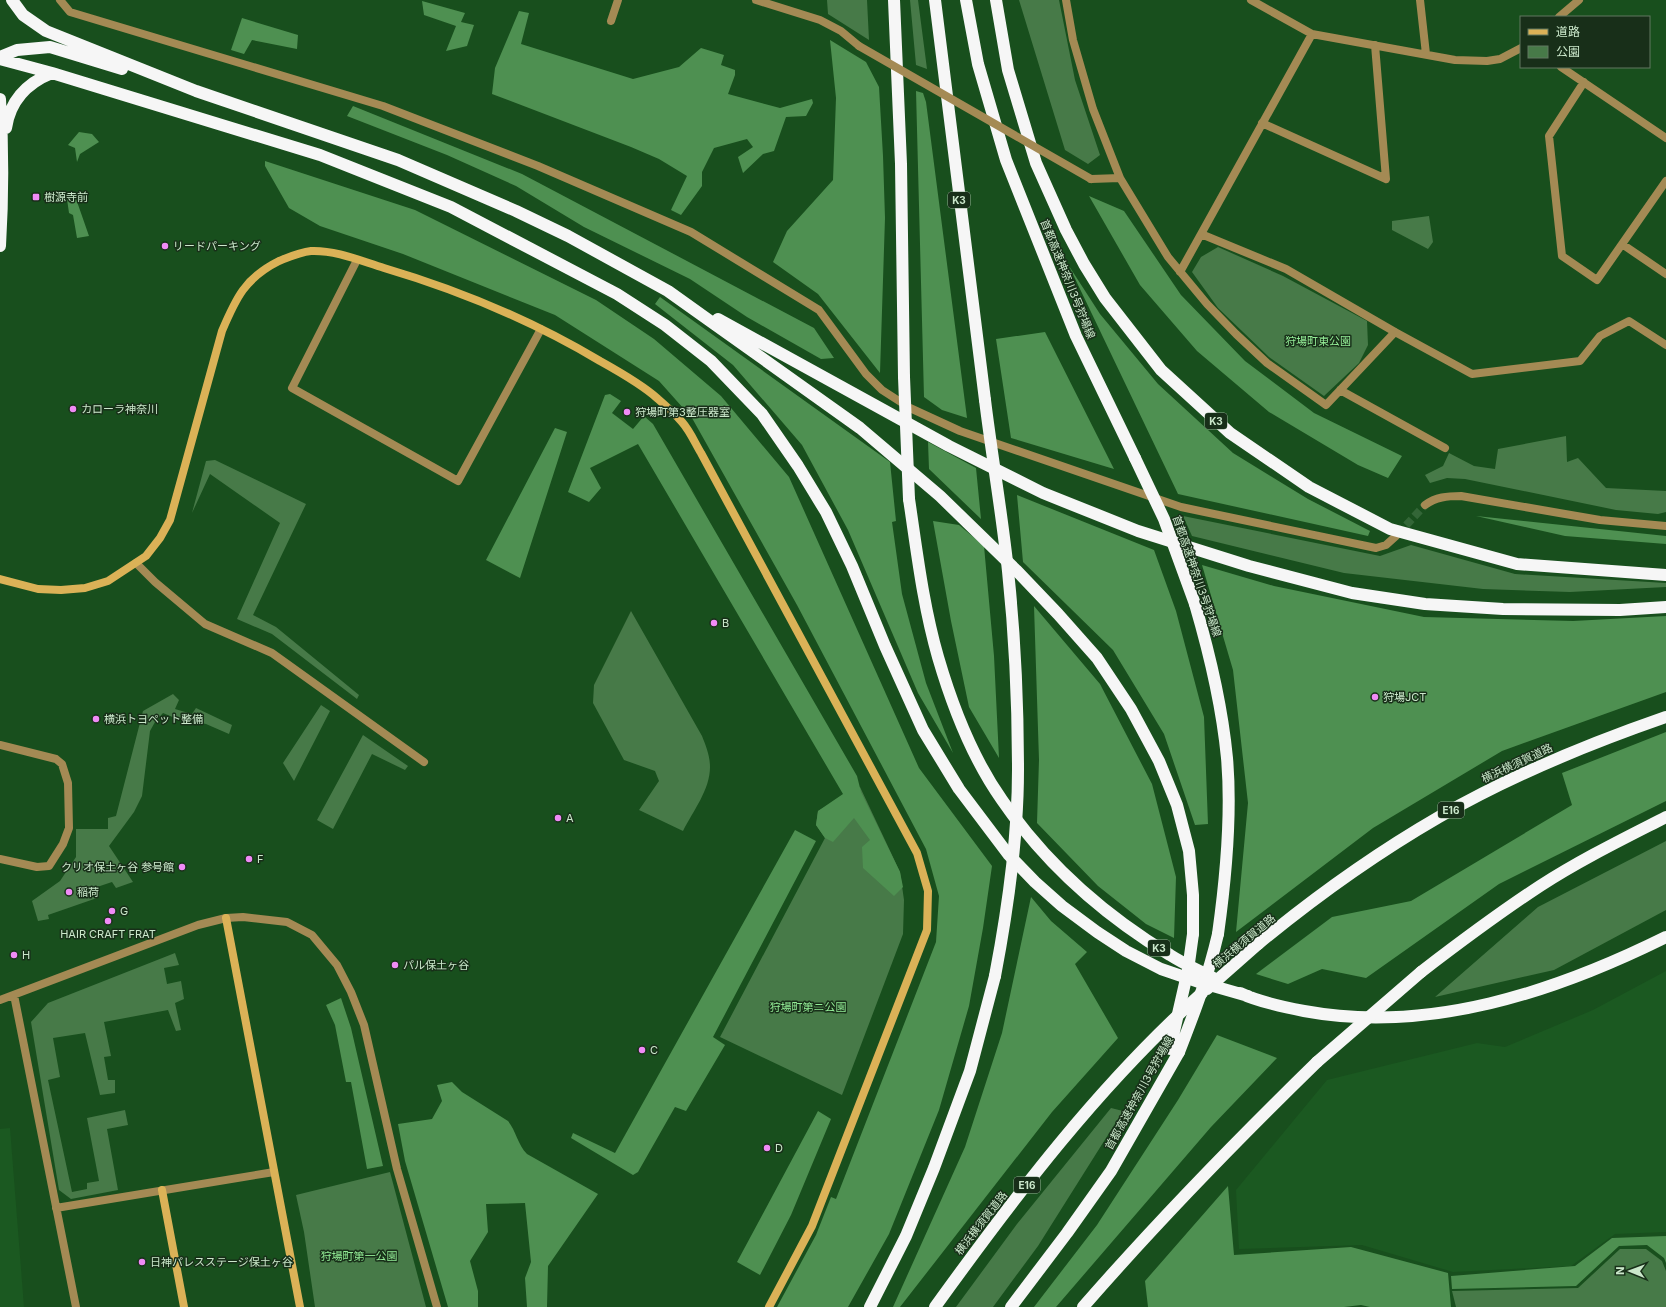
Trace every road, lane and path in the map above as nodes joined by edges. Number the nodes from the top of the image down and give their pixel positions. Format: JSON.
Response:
{"nodes":[{"id":1,"x":12,"y":0,"type":"edge"},
{"id":2,"x":60,"y":0,"type":"edge"},
{"id":3,"x":618,"y":0,"type":"edge"},
{"id":4,"x":756,"y":0,"type":"edge"},
{"id":5,"x":894,"y":0,"type":"edge"},
{"id":6,"x":934,"y":0,"type":"edge"},
{"id":7,"x":966,"y":0,"type":"edge"},
{"id":8,"x":996,"y":0,"type":"edge"},
{"id":9,"x":1066,"y":0,"type":"edge"},
{"id":10,"x":1251,"y":0,"type":"edge"},
{"id":11,"x":1420,"y":0,"type":"edge"},
{"id":12,"x":1579,"y":0,"type":"edge"},
{"id":13,"x":1560,"y":16,"type":"edge"},
{"id":14,"x":611,"y":21,"type":"dead end"},
{"id":15,"x":1312,"y":34,"type":"junction"},
{"id":16,"x":1375,"y":45,"type":"junction"},
{"id":17,"x":1520,"y":49,"type":"edge"},
{"id":18,"x":1426,"y":54,"type":"junction"},
{"id":19,"x":0,"y":58,"type":"edge"},
{"id":20,"x":1563,"y":68,"type":"edge"},
{"id":21,"x":52,"y":73,"type":"junction"},
{"id":22,"x":1584,"y":82,"type":"junction"},
{"id":23,"x":196,"y":91,"type":"junction"},
{"id":24,"x":0,"y":99,"type":"edge"},
{"id":25,"x":1262,"y":123,"type":"junction"},
{"id":26,"x":1666,"y":138,"type":"edge"},
{"id":27,"x":3,"y":146,"type":"junction"},
{"id":28,"x":1120,"y":178,"type":"junction"},
{"id":29,"x":1666,"y":181,"type":"edge"},
{"id":30,"x":1201,"y":234,"type":"junction"},
{"id":31,"x":1622,"y":244,"type":"junction"},
{"id":32,"x":0,"y":246,"type":"edge"},
{"id":33,"x":357,"y":260,"type":"junction"},
{"id":34,"x":1180,"y":272,"type":"junction"},
{"id":35,"x":1666,"y":274,"type":"edge"},
{"id":36,"x":668,"y":292,"type":"junction"},
{"id":37,"x":541,"y":329,"type":"junction"},
{"id":38,"x":1395,"y":332,"type":"junction"},
{"id":39,"x":1666,"y":345,"type":"edge"},
{"id":40,"x":1340,"y":390,"type":"junction"},
{"id":41,"x":1445,"y":448,"type":"dead end"},
{"id":42,"x":1424,"y":505,"type":"tunnel mouth"},
{"id":43,"x":1666,"y":526,"type":"edge"},
{"id":44,"x":1396,"y":536,"type":"tunnel mouth"},
{"id":45,"x":136,"y":563,"type":"junction"},
{"id":46,"x":1666,"y":575,"type":"edge"},
{"id":47,"x":0,"y":579,"type":"edge"},
{"id":48,"x":1666,"y":607,"type":"edge"},
{"id":49,"x":1666,"y":717,"type":"edge"},
{"id":50,"x":0,"y":745,"type":"edge"},
{"id":51,"x":424,"y":762,"type":"dead end"},
{"id":52,"x":1666,"y":817,"type":"edge"},
{"id":53,"x":0,"y":859,"type":"edge"},
{"id":54,"x":226,"y":918,"type":"junction"},
{"id":55,"x":1666,"y":936,"type":"edge"},
{"id":56,"x":14,"y":994,"type":"junction"},
{"id":57,"x":1248,"y":996,"type":"junction"},
{"id":58,"x":0,"y":1000,"type":"edge"},
{"id":59,"x":1174,"y":1051,"type":"junction"},
{"id":60,"x":274,"y":1172,"type":"junction"},
{"id":61,"x":162,"y":1190,"type":"junction"},
{"id":62,"x":56,"y":1208,"type":"junction"},
{"id":63,"x":76,"y":1307,"type":"edge"},
{"id":64,"x":184,"y":1307,"type":"edge"},
{"id":65,"x":300,"y":1307,"type":"edge"},
{"id":66,"x":437,"y":1307,"type":"edge"},
{"id":67,"x":769,"y":1307,"type":"edge"},
{"id":68,"x":870,"y":1307,"type":"edge"},
{"id":69,"x":935,"y":1307,"type":"edge"},
{"id":70,"x":1011,"y":1307,"type":"edge"},
{"id":71,"x":1083,"y":1307,"type":"edge"}],
"edges":[{"from":1,"to":23,"type":"highway"},
{"from":2,"to":44,"type":"street"},
{"from":3,"to":14,"type":"street"},
{"from":4,"to":28,"type":"street","bridge":true},
{"from":5,"to":57,"type":"highway","number":"K3","bridge":true},
{"from":6,"to":68,"type":"highway","number":"K3","bridge":true},
{"from":7,"to":59,"type":"highway","name":"首都高速神奈川3号狩場線","bridge":true},
{"from":8,"to":46,"type":"highway","number":"K3"},
{"from":9,"to":28,"type":"street"},
{"from":10,"to":15,"type":"street"},
{"from":11,"to":18,"type":"street"},
{"from":12,"to":13,"type":"street"},
{"from":15,"to":16,"type":"street"},
{"from":15,"to":25,"type":"street"},
{"from":16,"to":18,"type":"street"},
{"from":16,"to":25,"type":"street"},
{"from":17,"to":18,"type":"street"},
{"from":19,"to":21,"type":"highway"},
{"from":19,"to":23,"type":"highway"},
{"from":20,"to":22,"type":"street"},
{"from":21,"to":27,"type":"highway"},
{"from":21,"to":57,"type":"highway"},
{"from":22,"to":26,"type":"street"},
{"from":22,"to":31,"type":"street"},
{"from":23,"to":36,"type":"highway"},
{"from":24,"to":27,"type":"highway"},
{"from":25,"to":30,"type":"street"},
{"from":27,"to":32,"type":"highway"},
{"from":28,"to":34,"type":"street"},
{"from":29,"to":31,"type":"street"},
{"from":30,"to":34,"type":"street"},
{"from":30,"to":38,"type":"street"},
{"from":31,"to":35,"type":"street"},
{"from":33,"to":37,"type":"street"},
{"from":33,"to":37,"type":"street"},
{"from":33,"to":45,"type":"street"},
{"from":34,"to":40,"type":"street"},
{"from":36,"to":48,"type":"highway"},
{"from":36,"to":59,"type":"highway","bridge":true},
{"from":37,"to":67,"type":"street"},
{"from":38,"to":39,"type":"street"},
{"from":38,"to":40,"type":"street"},
{"from":40,"to":41,"type":"street"},
{"from":42,"to":43,"type":"street"},
{"from":45,"to":47,"type":"street"},
{"from":45,"to":51,"type":"street"},
{"from":49,"to":69,"type":"highway","name":"横浜横須賀道路","number":"E16","bridge":true},
{"from":50,"to":53,"type":"street"},
{"from":52,"to":71,"type":"highway","bridge":true},
{"from":54,"to":56,"type":"street"},
{"from":54,"to":60,"type":"street"},
{"from":54,"to":66,"type":"street"},
{"from":55,"to":57,"type":"highway","number":"K3"},
{"from":56,"to":58,"type":"street"},
{"from":56,"to":62,"type":"street"},
{"from":59,"to":70,"type":"highway","name":"首都高速神奈川3号狩場線"},
{"from":60,"to":61,"type":"street"},
{"from":60,"to":65,"type":"street"},
{"from":61,"to":62,"type":"street"},
{"from":61,"to":64,"type":"street"},
{"from":62,"to":63,"type":"street"}]}
